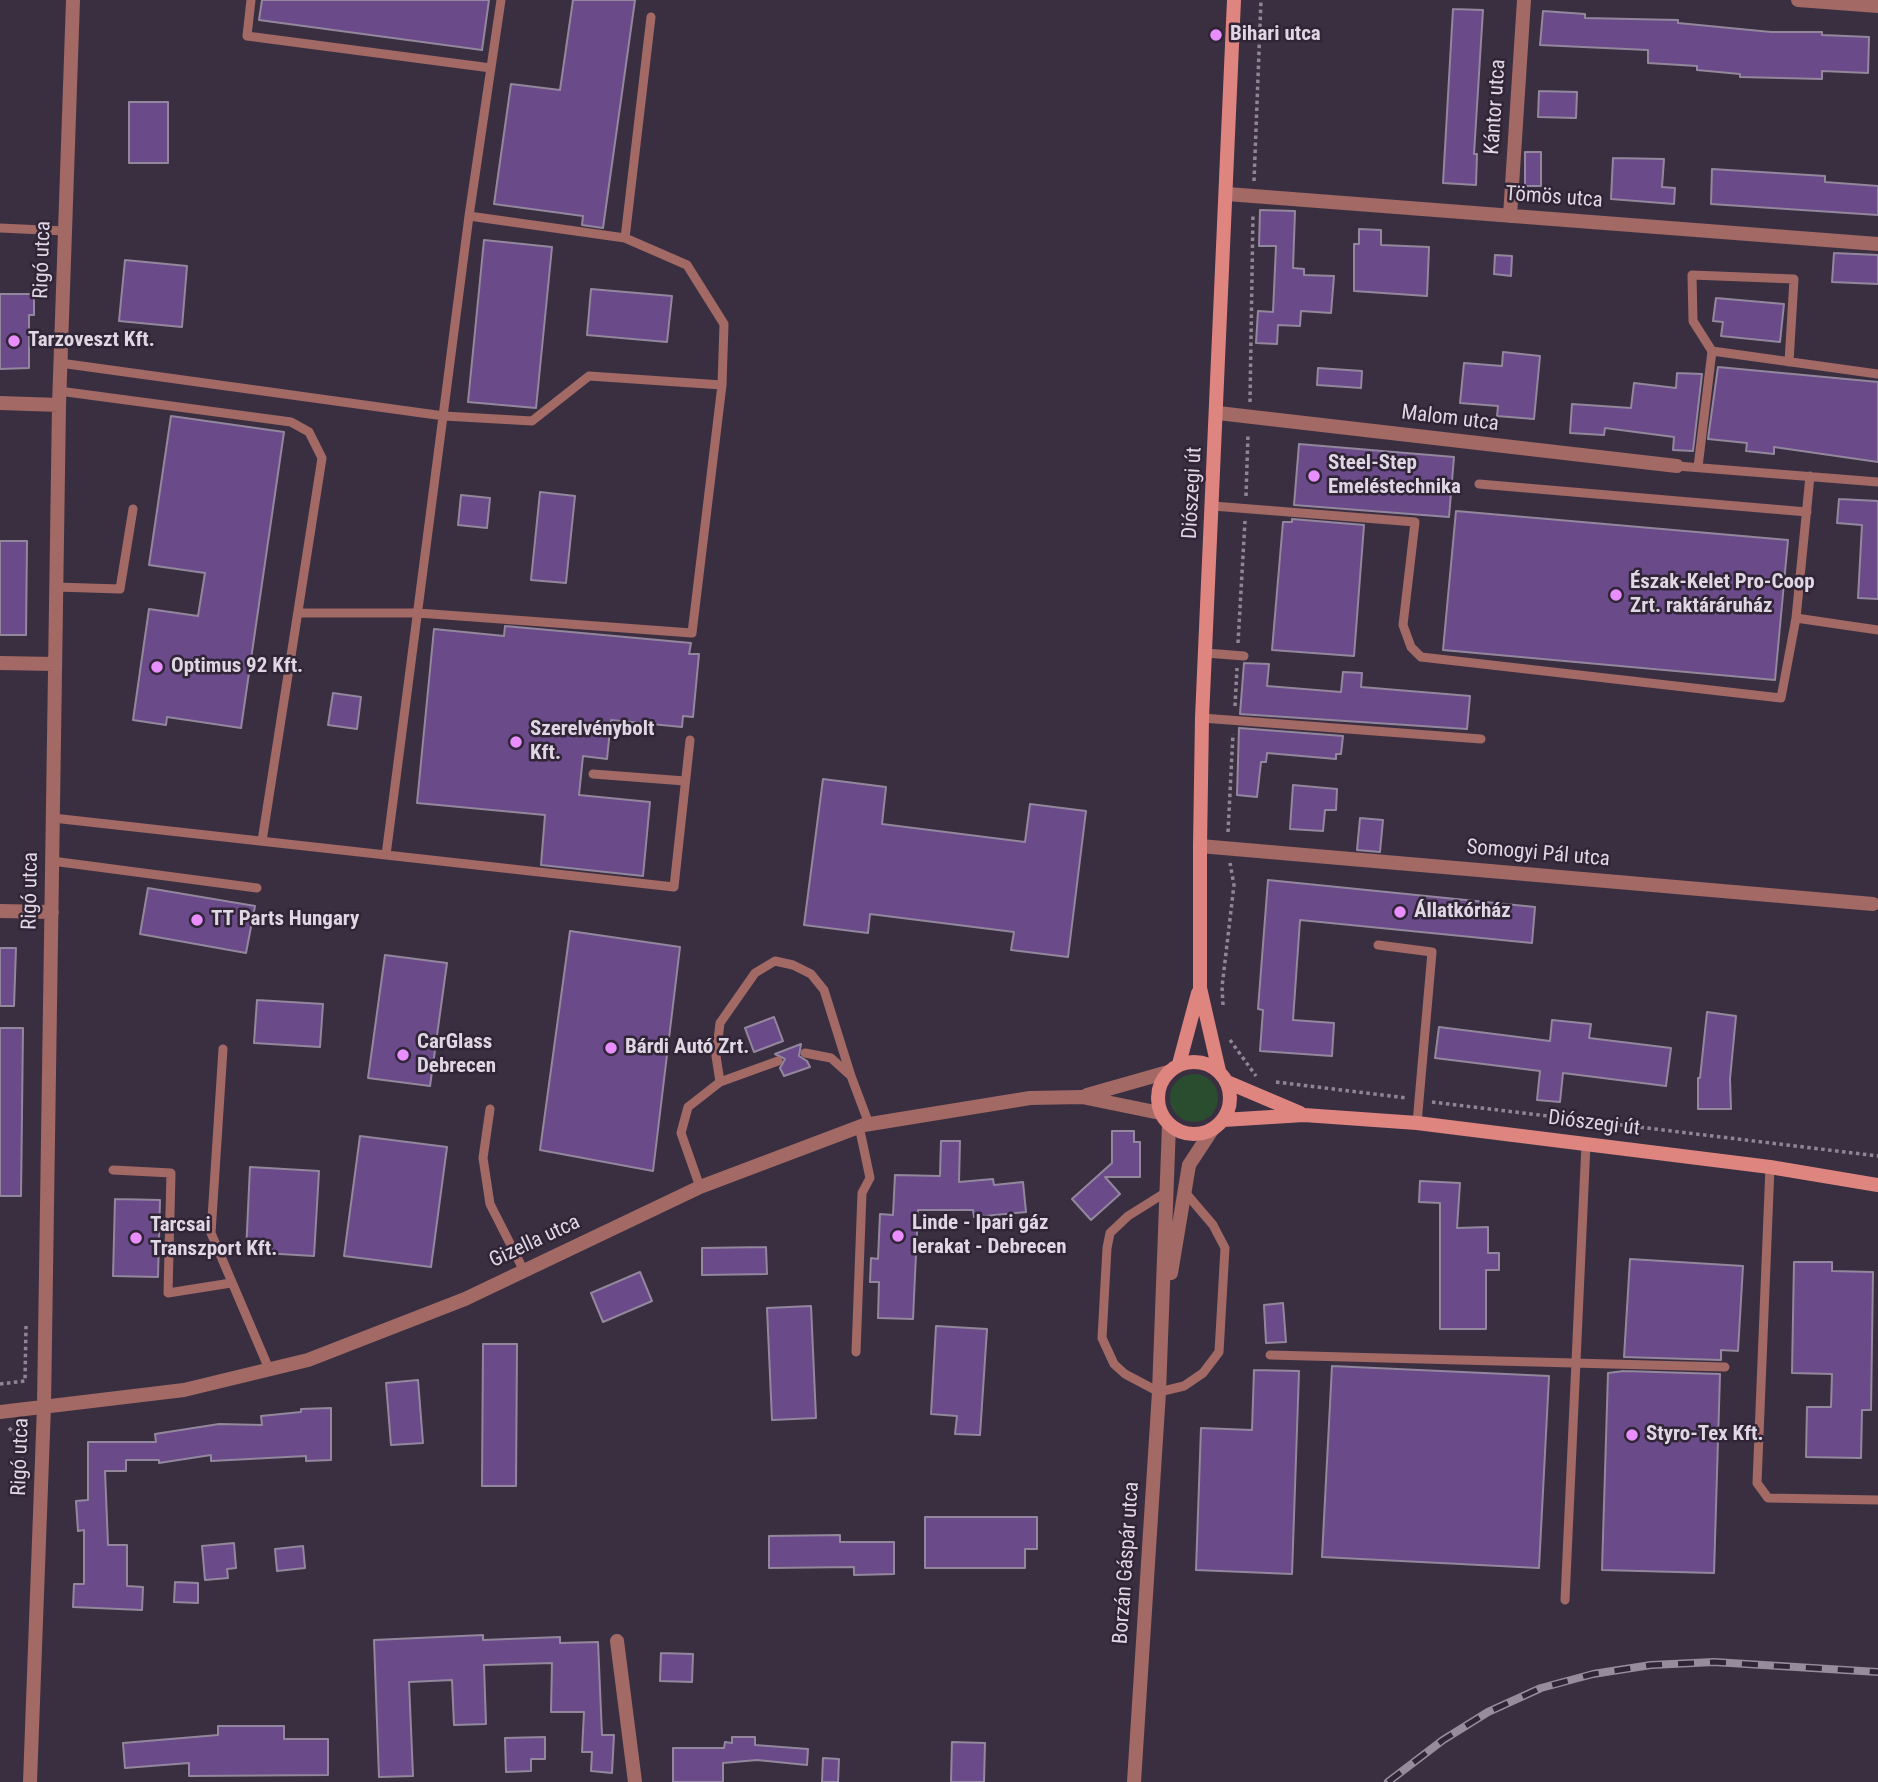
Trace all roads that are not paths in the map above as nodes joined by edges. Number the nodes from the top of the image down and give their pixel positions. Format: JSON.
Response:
{"nodes":[{"id":1,"x":73,"y":0,"type":"edge"},
{"id":2,"x":251,"y":0,"type":"edge"},
{"id":3,"x":501,"y":0,"type":"edge"},
{"id":4,"x":1234,"y":0,"type":"edge"},
{"id":5,"x":1524,"y":0,"type":"edge"},
{"id":6,"x":1798,"y":0,"type":"edge"},
{"id":7,"x":1878,"y":6,"type":"edge"},
{"id":8,"x":651,"y":17,"type":"dead end"},
{"id":9,"x":491,"y":68,"type":"junction"},
{"id":10,"x":1227,"y":194,"type":"junction"},
{"id":11,"x":469,"y":216,"type":"junction"},
{"id":12,"x":1510,"y":216,"type":"junction"},
{"id":13,"x":0,"y":228,"type":"edge"},
{"id":14,"x":65,"y":231,"type":"junction"},
{"id":15,"x":625,"y":238,"type":"junction"},
{"id":16,"x":1878,"y":244,"type":"edge"},
{"id":17,"x":1712,"y":351,"type":"junction"},
{"id":18,"x":1789,"y":362,"type":"junction"},
{"id":19,"x":60,"y":363,"type":"junction"},
{"id":20,"x":1878,"y":374,"type":"edge"},
{"id":21,"x":722,"y":385,"type":"junction"},
{"id":22,"x":59,"y":398,"type":"junction"},
{"id":23,"x":0,"y":403,"type":"edge"},
{"id":24,"x":1218,"y":413,"type":"junction"},
{"id":25,"x":444,"y":416,"type":"junction"},
{"id":26,"x":1677,"y":466,"type":"joint"},
{"id":27,"x":1699,"y":467,"type":"junction"},
{"id":28,"x":1810,"y":476,"type":"junction"},
{"id":29,"x":1878,"y":482,"type":"edge"},
{"id":30,"x":1479,"y":484,"type":"dead end"},
{"id":31,"x":1213,"y":506,"type":"junction"},
{"id":32,"x":133,"y":509,"type":"dead end"},
{"id":33,"x":1807,"y":512,"type":"junction"},
{"id":34,"x":56,"y":587,"type":"junction"},
{"id":35,"x":299,"y":613,"type":"junction"},
{"id":36,"x":418,"y":613,"type":"junction"},
{"id":37,"x":1796,"y":618,"type":"junction"},
{"id":38,"x":1878,"y":630,"type":"edge"},
{"id":39,"x":1206,"y":653,"type":"junction"},
{"id":40,"x":1241,"y":655,"type":"road end"},
{"id":41,"x":0,"y":663,"type":"edge"},
{"id":42,"x":55,"y":664,"type":"junction"},
{"id":43,"x":1202,"y":718,"type":"junction"},
{"id":44,"x":1481,"y":739,"type":"dead end"},
{"id":45,"x":690,"y":740,"type":"dead end"},
{"id":46,"x":593,"y":774,"type":"dead end"},
{"id":47,"x":685,"y":781,"type":"junction"},
{"id":48,"x":53,"y":818,"type":"junction"},
{"id":49,"x":261,"y":841,"type":"junction"},
{"id":50,"x":1200,"y":846,"type":"junction"},
{"id":51,"x":386,"y":855,"type":"junction"},
{"id":52,"x":52,"y":861,"type":"junction"},
{"id":53,"x":257,"y":888,"type":"dead end"},
{"id":54,"x":1873,"y":904,"type":"dead end"},
{"id":55,"x":0,"y":911,"type":"edge"},
{"id":56,"x":52,"y":912,"type":"junction"},
{"id":57,"x":1378,"y":945,"type":"dead end"},
{"id":58,"x":1200,"y":988,"type":"junction"},
{"id":59,"x":223,"y":1049,"type":"dead end"},
{"id":60,"x":805,"y":1053,"type":"dead end"},
{"id":61,"x":778,"y":1061,"type":"dead end"},
{"id":62,"x":1173,"y":1068,"type":"junction"},
{"id":63,"x":851,"y":1076,"type":"junction"},
{"id":64,"x":1223,"y":1076,"type":"junction"},
{"id":65,"x":720,"y":1082,"type":"junction"},
{"id":66,"x":1082,"y":1097,"type":"junction"},
{"id":67,"x":490,"y":1109,"type":"dead end"},
{"id":68,"x":1304,"y":1115,"type":"junction"},
{"id":69,"x":1165,"y":1119,"type":"junction"},
{"id":70,"x":1417,"y":1123,"type":"junction"},
{"id":71,"x":864,"y":1125,"type":"junction"},
{"id":72,"x":1217,"y":1125,"type":"junction"},
{"id":73,"x":1586,"y":1144,"type":"junction"},
{"id":74,"x":1770,"y":1167,"type":"junction"},
{"id":75,"x":113,"y":1170,"type":"dead end"},
{"id":76,"x":1878,"y":1185,"type":"edge"},
{"id":77,"x":700,"y":1187,"type":"junction"},
{"id":78,"x":1168,"y":1191,"type":"junction"},
{"id":79,"x":1184,"y":1191,"type":"junction"},
{"id":80,"x":524,"y":1271,"type":"junction"},
{"id":81,"x":231,"y":1283,"type":"junction"},
{"id":82,"x":1160,"y":1347,"type":"junction"},
{"id":83,"x":856,"y":1352,"type":"dead end"},
{"id":84,"x":1270,"y":1355,"type":"dead end"},
{"id":85,"x":1576,"y":1362,"type":"junction"},
{"id":86,"x":1725,"y":1367,"type":"dead end"},
{"id":87,"x":269,"y":1369,"type":"junction"},
{"id":88,"x":1159,"y":1392,"type":"junction"},
{"id":89,"x":44,"y":1406,"type":"junction"},
{"id":90,"x":0,"y":1412,"type":"edge"},
{"id":91,"x":1878,"y":1500,"type":"edge"},
{"id":92,"x":1565,"y":1600,"type":"dead end"},
{"id":93,"x":617,"y":1641,"type":"dead end"},
{"id":94,"x":30,"y":1782,"type":"edge"},
{"id":95,"x":635,"y":1782,"type":"edge"},
{"id":96,"x":1134,"y":1782,"type":"edge"}],
"edges":[{"from":1,"to":14,"type":"street","name":"Rigó utca"},
{"from":2,"to":9,"type":"lane"},
{"from":3,"to":9,"type":"lane"},
{"from":4,"to":10,"type":"main road","name":"Diószegi út"},
{"from":5,"to":12,"type":"street","name":"Kántor utca"},
{"from":6,"to":7,"type":"street"},
{"from":8,"to":15,"type":"lane"},
{"from":9,"to":11,"type":"lane"},
{"from":10,"to":12,"type":"street","name":"Tömös utca"},
{"from":10,"to":24,"type":"main road","name":"Diószegi út"},
{"from":11,"to":15,"type":"lane"},
{"from":11,"to":25,"type":"lane"},
{"from":12,"to":16,"type":"street","name":"Tömös utca"},
{"from":13,"to":14,"type":"lane"},
{"from":14,"to":19,"type":"street","name":"Rigó utca"},
{"from":15,"to":21,"type":"lane"},
{"from":17,"to":18,"type":"lane"},
{"from":17,"to":18,"type":"lane"},
{"from":17,"to":27,"type":"lane"},
{"from":18,"to":20,"type":"lane"},
{"from":19,"to":22,"type":"street","name":"Rigó utca"},
{"from":19,"to":25,"type":"lane"},
{"from":21,"to":25,"type":"lane"},
{"from":21,"to":36,"type":"lane"},
{"from":22,"to":23,"type":"street"},
{"from":22,"to":34,"type":"street","name":"Rigó utca"},
{"from":22,"to":35,"type":"lane"},
{"from":24,"to":26,"type":"street","name":"Malom utca"},
{"from":24,"to":31,"type":"main road","name":"Diószegi út"},
{"from":25,"to":36,"type":"lane"},
{"from":26,"to":27,"type":"lane"},
{"from":27,"to":28,"type":"lane"},
{"from":28,"to":29,"type":"lane"},
{"from":28,"to":33,"type":"lane"},
{"from":30,"to":33,"type":"lane"},
{"from":31,"to":37,"type":"lane"},
{"from":31,"to":39,"type":"main road","name":"Diószegi út"},
{"from":32,"to":34,"type":"lane"},
{"from":33,"to":37,"type":"lane"},
{"from":34,"to":42,"type":"street","name":"Rigó utca"},
{"from":35,"to":36,"type":"lane"},
{"from":35,"to":49,"type":"lane"},
{"from":36,"to":51,"type":"lane"},
{"from":37,"to":38,"type":"lane"},
{"from":39,"to":40,"type":"lane"},
{"from":39,"to":43,"type":"main road","name":"Diószegi út"},
{"from":41,"to":42,"type":"street"},
{"from":42,"to":48,"type":"street","name":"Rigó utca"},
{"from":43,"to":44,"type":"lane"},
{"from":43,"to":50,"type":"main road","name":"Diószegi út"},
{"from":45,"to":47,"type":"lane"},
{"from":46,"to":47,"type":"lane"},
{"from":47,"to":51,"type":"lane"},
{"from":48,"to":49,"type":"lane"},
{"from":48,"to":52,"type":"street","name":"Rigó utca"},
{"from":49,"to":51,"type":"lane"},
{"from":50,"to":54,"type":"street","name":"Somogyi Pál utca"},
{"from":50,"to":58,"type":"main road","name":"Diószegi út"},
{"from":52,"to":53,"type":"lane"},
{"from":52,"to":56,"type":"street","name":"Rigó utca"},
{"from":55,"to":56,"type":"street"},
{"from":56,"to":89,"type":"street","name":"Rigó utca"},
{"from":57,"to":70,"type":"lane"},
{"from":58,"to":62,"type":"main road","name":"Diószegi út"},
{"from":58,"to":64,"type":"main road","name":"Diószegi út"},
{"from":59,"to":81,"type":"lane"},
{"from":60,"to":63,"type":"lane"},
{"from":61,"to":65,"type":"lane"},
{"from":62,"to":64,"type":"main road"},
{"from":62,"to":66,"type":"street","name":"Gizella utca"},
{"from":62,"to":69,"type":"main road"},
{"from":63,"to":65,"type":"lane"},
{"from":63,"to":71,"type":"lane"},
{"from":64,"to":68,"type":"main road","name":"Diószegi út"},
{"from":64,"to":72,"type":"main road"},
{"from":65,"to":77,"type":"lane"},
{"from":66,"to":69,"type":"street","name":"Gizella utca"},
{"from":66,"to":71,"type":"street","name":"Gizella utca"},
{"from":67,"to":80,"type":"lane"},
{"from":68,"to":70,"type":"main road","name":"Diószegi út"},
{"from":68,"to":72,"type":"main road","name":"Diószegi út"},
{"from":69,"to":72,"type":"main road"},
{"from":69,"to":78,"type":"street","name":"Borzán Gáspár utca"},
{"from":70,"to":73,"type":"main road","name":"Diószegi út"},
{"from":71,"to":77,"type":"street","name":"Gizella utca"},
{"from":71,"to":83,"type":"lane"},
{"from":72,"to":79,"type":"street","name":"Borzán Gáspár utca"},
{"from":73,"to":74,"type":"main road","name":"Diószegi út"},
{"from":73,"to":85,"type":"lane"},
{"from":74,"to":76,"type":"main road","name":"Diószegi út"},
{"from":74,"to":91,"type":"lane"},
{"from":75,"to":81,"type":"lane"},
{"from":77,"to":80,"type":"street","name":"Gizella utca"},
{"from":78,"to":82,"type":"street","name":"Borzán Gáspár utca"},
{"from":78,"to":88,"type":"lane"},
{"from":79,"to":82,"type":"street","name":"Borzán Gáspár utca"},
{"from":79,"to":88,"type":"lane"},
{"from":80,"to":87,"type":"street","name":"Gizella utca"},
{"from":81,"to":87,"type":"lane"},
{"from":82,"to":88,"type":"street","name":"Borzán Gáspár utca"},
{"from":84,"to":85,"type":"lane"},
{"from":85,"to":86,"type":"lane"},
{"from":85,"to":92,"type":"lane"},
{"from":87,"to":89,"type":"street","name":"Gizella utca"},
{"from":88,"to":96,"type":"street","name":"Borzán Gáspár utca"},
{"from":89,"to":90,"type":"street","name":"Gizella utca"},
{"from":89,"to":94,"type":"street","name":"Rigó utca"},
{"from":93,"to":95,"type":"street"}]}
